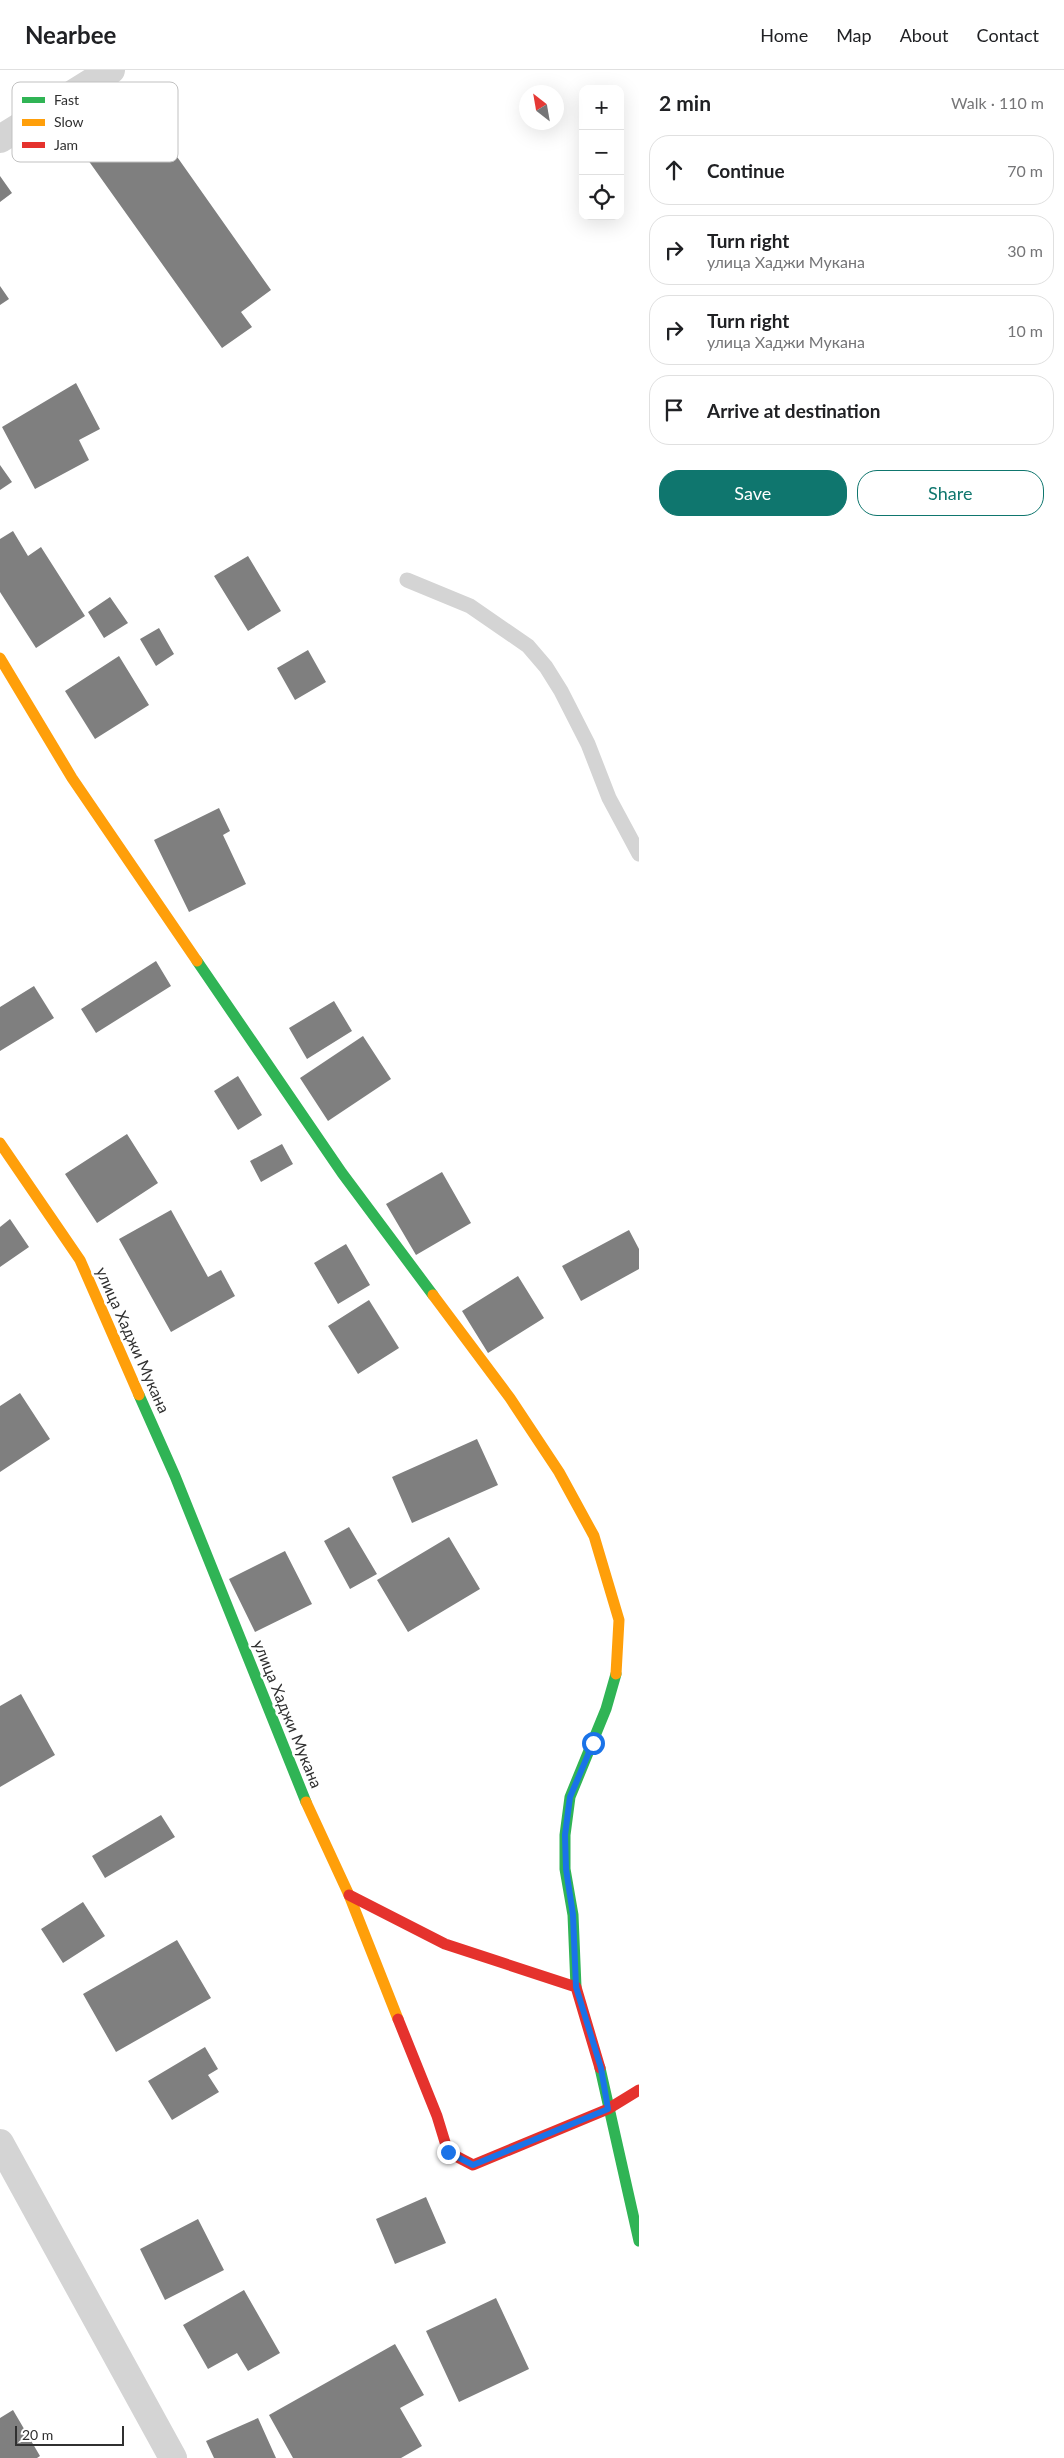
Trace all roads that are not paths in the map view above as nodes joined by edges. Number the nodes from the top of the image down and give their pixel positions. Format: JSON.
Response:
{"nodes":[{"id":1,"x":111,"y":70,"type":"edge"},
{"id":2,"x":91,"y":82,"type":"edge"},
{"id":3,"x":12,"y":131,"type":"edge"},
{"id":4,"x":0,"y":138,"type":"edge"},
{"id":5,"x":407,"y":580,"type":"dead end"},
{"id":6,"x":0,"y":658,"type":"edge"},
{"id":7,"x":639,"y":854,"type":"edge"},
{"id":8,"x":0,"y":1144,"type":"edge"},
{"id":9,"x":349,"y":1895,"type":"junction"},
{"id":10,"x":576,"y":1987,"type":"junction"},
{"id":11,"x":639,"y":2090,"type":"edge"},
{"id":12,"x":608,"y":2109,"type":"junction"},
{"id":13,"x":0,"y":2143,"type":"edge"},
{"id":14,"x":639,"y":2241,"type":"edge"},
{"id":15,"x":173,"y":2458,"type":"edge"}],
"edges":[{"from":1,"to":2,"type":"street"},
{"from":3,"to":4,"type":"street"},
{"from":5,"to":7,"type":"lane"},
{"from":6,"to":10,"type":"street"},
{"from":8,"to":9,"type":"street","name":"улица Хаджи Мукана"},
{"from":9,"to":10,"type":"street"},
{"from":9,"to":12,"type":"street","name":"улица Хаджи Мукана"},
{"from":10,"to":12,"type":"street"},
{"from":11,"to":12,"type":"street"},
{"from":12,"to":14,"type":"street"},
{"from":13,"to":15,"type":"street"}]}
